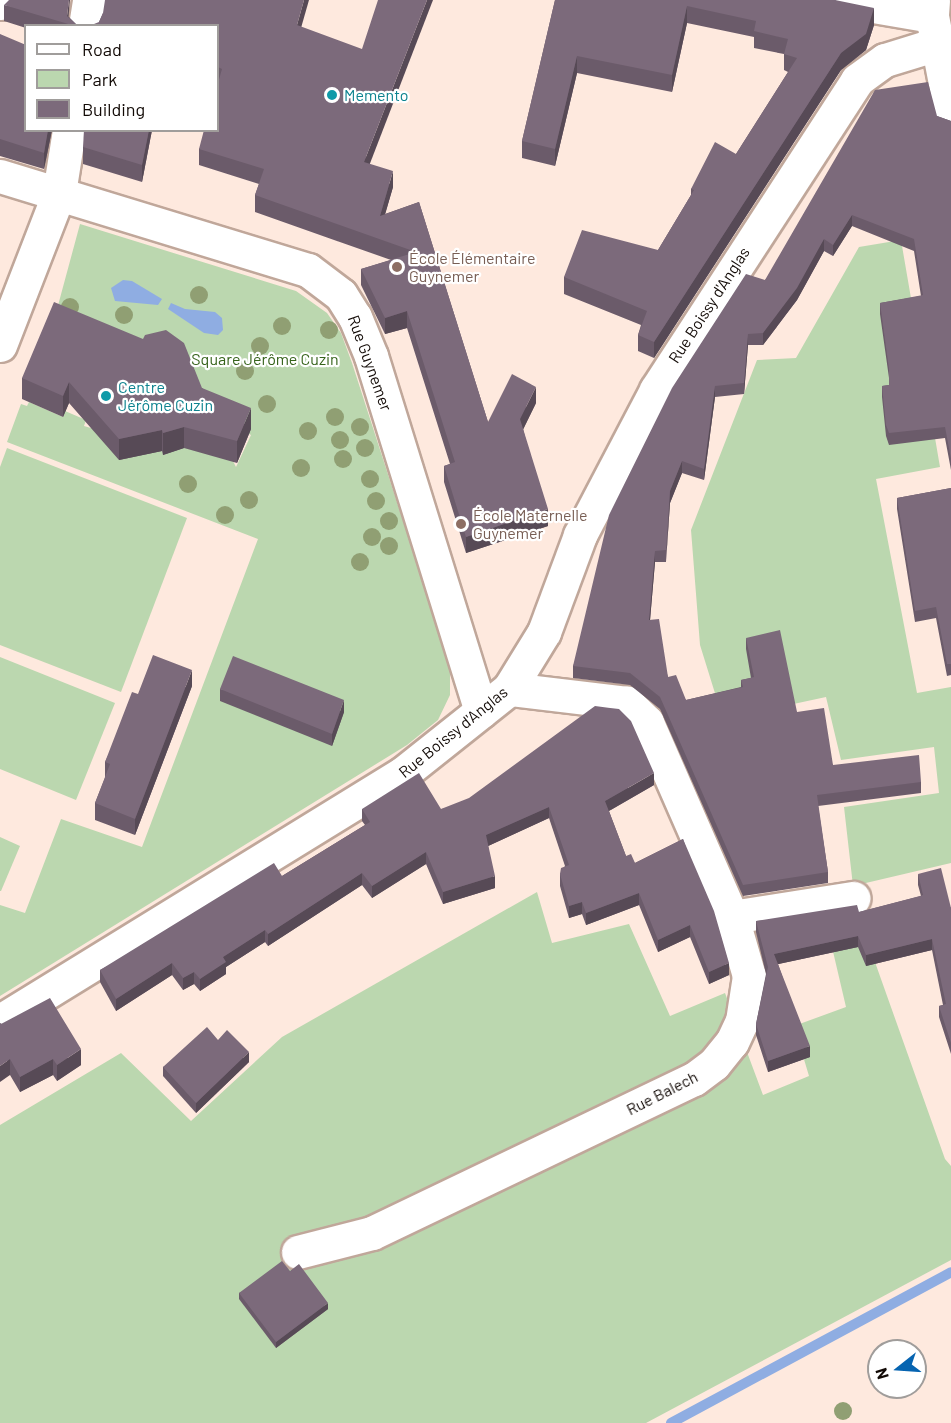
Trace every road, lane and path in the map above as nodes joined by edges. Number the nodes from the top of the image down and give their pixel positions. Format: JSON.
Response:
{"nodes":[{"id":1,"x":89,"y":0,"type":"edge"},
{"id":2,"x":838,"y":0,"type":"edge"},
{"id":3,"x":934,"y":20,"type":"edge"},
{"id":4,"x":85,"y":24,"type":"edge"},
{"id":5,"x":951,"y":115,"type":"edge"},
{"id":6,"x":69,"y":132,"type":"edge"},
{"id":7,"x":0,"y":176,"type":"edge"},
{"id":8,"x":59,"y":193,"type":"junction"},
{"id":9,"x":0,"y":345,"type":"edge"},
{"id":10,"x":509,"y":689,"type":"junction"},
{"id":11,"x":481,"y":711,"type":"junction"},
{"id":12,"x":854,"y":898,"type":"dead end"},
{"id":13,"x":732,"y":917,"type":"junction"},
{"id":14,"x":0,"y":1021,"type":"edge"},
{"id":15,"x":298,"y":1252,"type":"dead end"}],
"edges":[{"from":1,"to":4,"type":"street"},
{"from":2,"to":3,"type":"street"},
{"from":3,"to":5,"type":"street"},
{"from":3,"to":10,"type":"street","name":"Rue Boissy d'Anglas"},
{"from":6,"to":8,"type":"street"},
{"from":7,"to":8,"type":"street","name":"Rue Guynemer"},
{"from":8,"to":9,"type":"street"},
{"from":8,"to":11,"type":"street","name":"Rue Guynemer"},
{"from":10,"to":11,"type":"street","name":"Rue Boissy d'Anglas"},
{"from":10,"to":13,"type":"street","name":"Rue Balech"},
{"from":11,"to":14,"type":"street","name":"Rue Boissy d'Anglas"},
{"from":12,"to":13,"type":"street"},
{"from":13,"to":15,"type":"street","name":"Rue Balech"}]}
